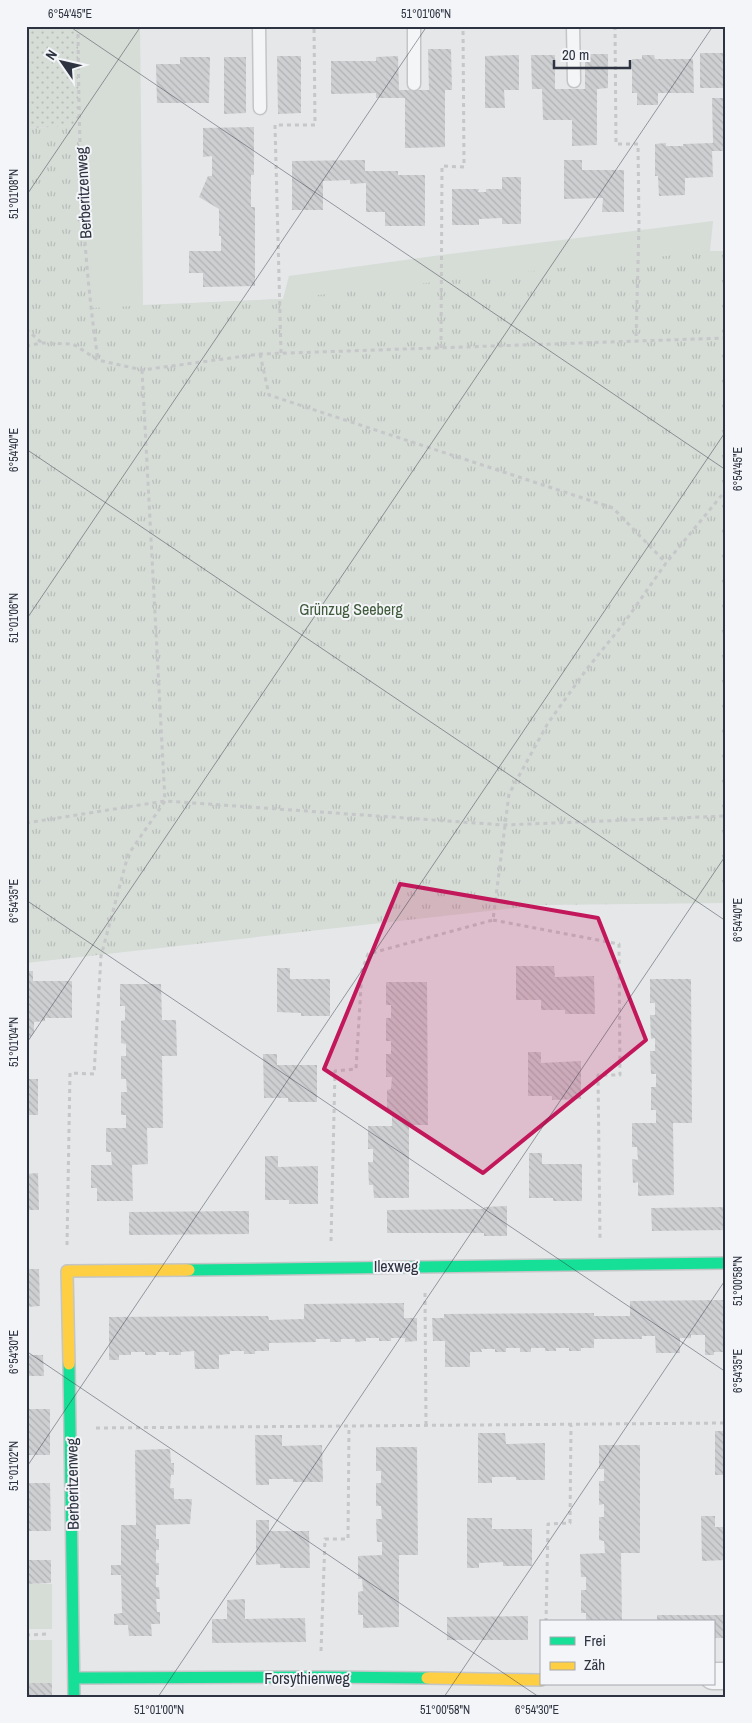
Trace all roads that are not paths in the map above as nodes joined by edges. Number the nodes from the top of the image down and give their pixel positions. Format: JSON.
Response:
{"nodes":[{"id":1,"x":259,"y":26,"type":"edge"},
{"id":2,"x":414,"y":26,"type":"edge"},
{"id":3,"x":573,"y":26,"type":"edge"},
{"id":4,"x":574,"y":81,"type":"dead end"},
{"id":5,"x":414,"y":84,"type":"dead end"},
{"id":6,"x":260,"y":108,"type":"dead end"},
{"id":7,"x":726,"y":1264,"type":"edge"},
{"id":8,"x":67,"y":1270,"type":"joint"},
{"id":9,"x":74,"y":1678,"type":"junction"},
{"id":10,"x":540,"y":1680,"type":"edge"},
{"id":11,"x":74,"y":1697,"type":"edge"}],
"edges":[{"from":1,"to":6,"type":"lane"},
{"from":2,"to":5,"type":"lane"},
{"from":3,"to":4,"type":"lane"},
{"from":7,"to":8,"type":"street","name":"Ilexweg"},
{"from":8,"to":9,"type":"street","name":"Berberitzenweg"},
{"from":9,"to":10,"type":"street","name":"Forsythienweg"},
{"from":9,"to":11,"type":"street","name":"Berberitzenweg"}]}
